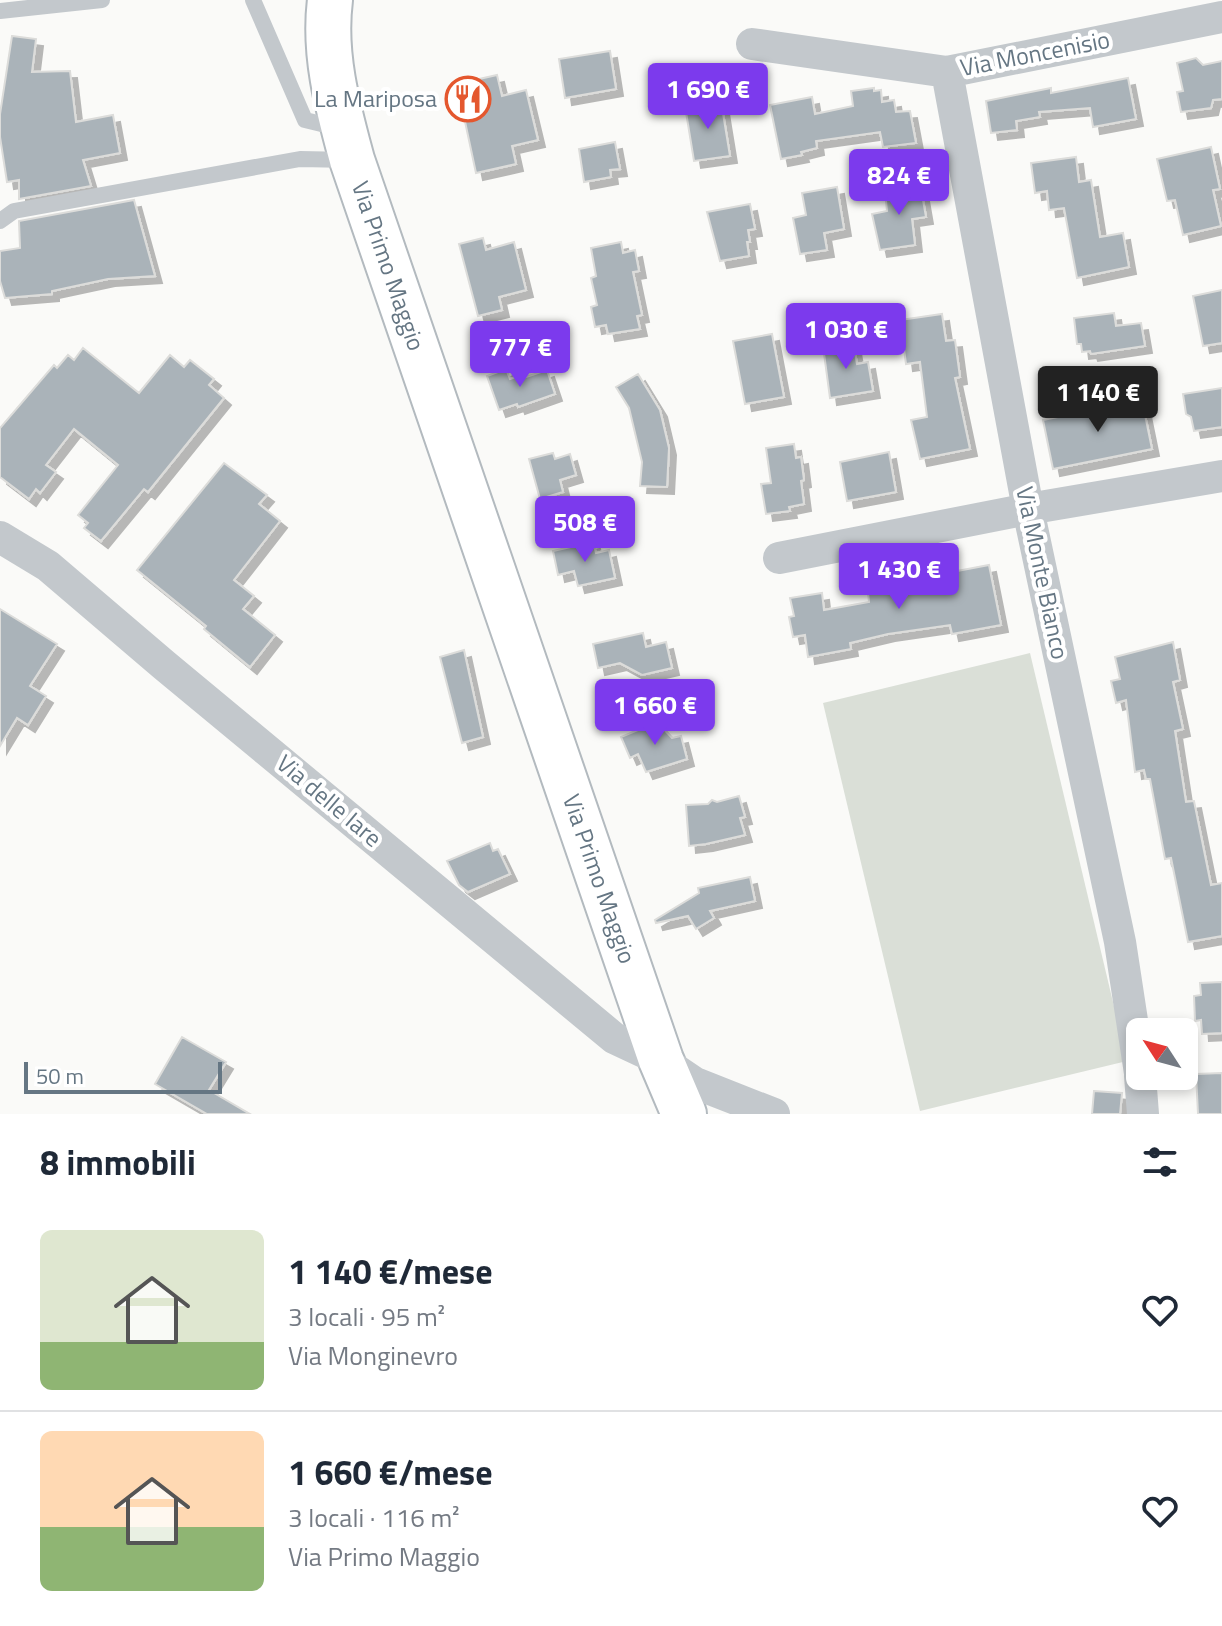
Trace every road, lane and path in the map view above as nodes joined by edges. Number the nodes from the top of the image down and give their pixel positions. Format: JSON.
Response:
{"nodes":[{"id":1,"x":102,"y":0,"type":"edge"},
{"id":2,"x":253,"y":0,"type":"edge"},
{"id":3,"x":330,"y":0,"type":"edge"},
{"id":4,"x":0,"y":11,"type":"edge"},
{"id":5,"x":1222,"y":17,"type":"edge"},
{"id":6,"x":752,"y":44,"type":"dead end"},
{"id":7,"x":947,"y":72,"type":"junction"},
{"id":8,"x":348,"y":145,"type":"junction"},
{"id":9,"x":0,"y":221,"type":"edge"},
{"id":10,"x":1222,"y":476,"type":"edge"},
{"id":11,"x":1028,"y":509,"type":"junction"},
{"id":12,"x":0,"y":537,"type":"edge"},
{"id":13,"x":779,"y":558,"type":"dead end"},
{"id":14,"x":1132,"y":1018,"type":"edge"},
{"id":15,"x":661,"y":1060,"type":"junction"},
{"id":16,"x":1141,"y":1090,"type":"edge"},
{"id":17,"x":684,"y":1114,"type":"edge"},
{"id":18,"x":774,"y":1114,"type":"edge"},
{"id":19,"x":1143,"y":1114,"type":"edge"}],
"edges":[{"from":1,"to":4,"type":"lane"},
{"from":2,"to":8,"type":"lane"},
{"from":3,"to":8,"type":"street","name":"Via Primo Maggio"},
{"from":5,"to":7,"type":"street","name":"Via Moncenisio"},
{"from":6,"to":7,"type":"street","name":"Via Moncenisio"},
{"from":7,"to":11,"type":"street","name":"Via Monte Bianco"},
{"from":8,"to":9,"type":"lane"},
{"from":8,"to":15,"type":"street","name":"Via Primo Maggio"},
{"from":10,"to":11,"type":"street"},
{"from":11,"to":13,"type":"street"},
{"from":11,"to":14,"type":"street","name":"Via Monte Bianco"},
{"from":12,"to":15,"type":"street","name":"Via delle Iare"},
{"from":15,"to":17,"type":"street","name":"Via Primo Maggio"},
{"from":15,"to":18,"type":"street","name":"Via delle Iare"},
{"from":16,"to":19,"type":"street","name":"Via Monte Bianco"}]}
